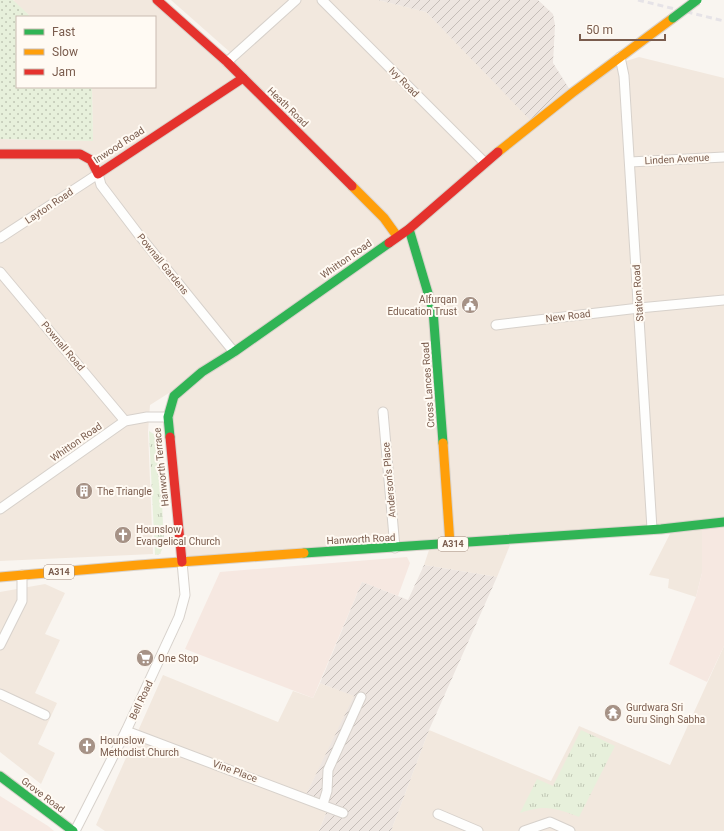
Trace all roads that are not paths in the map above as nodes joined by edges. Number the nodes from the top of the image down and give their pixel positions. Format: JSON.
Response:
{"nodes":[{"id":1,"x":157,"y":0,"type":"edge"},
{"id":2,"x":296,"y":0,"type":"edge"},
{"id":3,"x":322,"y":0,"type":"edge"},
{"id":4,"x":697,"y":0,"type":"edge"},
{"id":5,"x":620,"y":57,"type":"junction"},
{"id":6,"x":227,"y":62,"type":"junction"},
{"id":7,"x":243,"y":78,"type":"junction"},
{"id":8,"x":0,"y":154,"type":"edge"},
{"id":9,"x":724,"y":156,"type":"edge"},
{"id":10,"x":630,"y":162,"type":"junction"},
{"id":11,"x":485,"y":163,"type":"junction"},
{"id":12,"x":98,"y":174,"type":"junction"},
{"id":13,"x":409,"y":229,"type":"junction"},
{"id":14,"x":397,"y":236,"type":"junction"},
{"id":15,"x":0,"y":238,"type":"edge"},
{"id":16,"x":0,"y":272,"type":"edge"},
{"id":17,"x":724,"y":300,"type":"edge"},
{"id":18,"x":639,"y":308,"type":"junction"},
{"id":19,"x":496,"y":325,"type":"dead end"},
{"id":20,"x":234,"y":352,"type":"junction"},
{"id":21,"x":383,"y":412,"type":"dead end"},
{"id":22,"x":168,"y":417,"type":"junction"},
{"id":23,"x":125,"y":421,"type":"junction"},
{"id":24,"x":0,"y":509,"type":"edge"},
{"id":25,"x":724,"y":522,"type":"edge"},
{"id":26,"x":652,"y":528,"type":"junction"},
{"id":27,"x":450,"y":544,"type":"junction"},
{"id":28,"x":395,"y":548,"type":"junction"},
{"id":29,"x":182,"y":562,"type":"junction"},
{"id":30,"x":22,"y":575,"type":"junction"},
{"id":31,"x":0,"y":577,"type":"edge"},
{"id":32,"x":0,"y":645,"type":"edge"},
{"id":33,"x":0,"y":694,"type":"edge"},
{"id":34,"x":361,"y":697,"type":"dead end"},
{"id":35,"x":45,"y":715,"type":"dead end"},
{"id":36,"x":126,"y":731,"type":"junction"},
{"id":37,"x":0,"y":776,"type":"edge"},
{"id":38,"x":323,"y":804,"type":"junction"},
{"id":39,"x":343,"y":813,"type":"dead end"},
{"id":40,"x":438,"y":814,"type":"dead end"},
{"id":41,"x":456,"y":827,"type":"edge"},
{"id":42,"x":74,"y":831,"type":"edge"},
{"id":43,"x":478,"y":831,"type":"edge"},
{"id":44,"x":524,"y":831,"type":"edge"},
{"id":45,"x":570,"y":831,"type":"edge"}],
"edges":[{"from":1,"to":6,"type":"main road","name":"Heath Road"},
{"from":2,"to":6,"type":"street"},
{"from":3,"to":11,"type":"street","name":"Ivy Road"},
{"from":4,"to":5,"type":"main road","name":"Whitton Road","bridge":true},
{"from":5,"to":10,"type":"street","name":"Station Road"},
{"from":5,"to":11,"type":"main road","name":"Whitton Road"},
{"from":6,"to":7,"type":"main road","name":"Heath Road"},
{"from":7,"to":12,"type":"main road","name":"Inwood Road"},
{"from":7,"to":14,"type":"main road","name":"Heath Road"},
{"from":8,"to":12,"type":"main road","name":"Inwood Road"},
{"from":9,"to":10,"type":"street","name":"Linden Avenue"},
{"from":10,"to":18,"type":"street","name":"Station Road"},
{"from":11,"to":13,"type":"main road","name":"Whitton Road"},
{"from":12,"to":15,"type":"street","name":"Layton Road"},
{"from":12,"to":20,"type":"street","name":"Pownall Gardens"},
{"from":13,"to":14,"type":"main road","name":"Whitton Road"},
{"from":13,"to":27,"type":"main road","name":"Cross Lances Road"},
{"from":14,"to":20,"type":"main road","name":"Whitton Road"},
{"from":16,"to":23,"type":"street","name":"Pownall Road"},
{"from":17,"to":18,"type":"street","name":"New Road"},
{"from":18,"to":19,"type":"street","name":"New Road"},
{"from":18,"to":26,"type":"street","name":"Station Road"},
{"from":20,"to":22,"type":"main road","name":"Whitton Road"},
{"from":21,"to":28,"type":"street","name":"Anderson's Place"},
{"from":22,"to":23,"type":"street","name":"Whitton Road"},
{"from":22,"to":29,"type":"main road","name":"Hanworth Terrace"},
{"from":23,"to":24,"type":"street","name":"Whitton Road"},
{"from":25,"to":26,"type":"main road","name":"Hanworth Road","number":"A314"},
{"from":26,"to":27,"type":"main road","name":"Hanworth Road","number":"A314"},
{"from":27,"to":28,"type":"main road","name":"Hanworth Road","number":"A314"},
{"from":28,"to":29,"type":"main road","name":"Hanworth Road","number":"A314"},
{"from":29,"to":30,"type":"main road","name":"Hanworth Road","number":"A314"},
{"from":29,"to":36,"type":"street","name":"Bell Road"},
{"from":30,"to":31,"type":"main road","name":"Hanworth Road","number":"A314"},
{"from":30,"to":32,"type":"street"},
{"from":33,"to":35,"type":"street"},
{"from":34,"to":38,"type":"street"},
{"from":36,"to":38,"type":"street","name":"Vine Place"},
{"from":36,"to":42,"type":"street","name":"Bell Road"},
{"from":37,"to":42,"type":"main road","name":"Grove Road"},
{"from":38,"to":39,"type":"street","name":"Vine Place"},
{"from":40,"to":41,"type":"street"},
{"from":41,"to":43,"type":"street"},
{"from":44,"to":45,"type":"street"}]}
